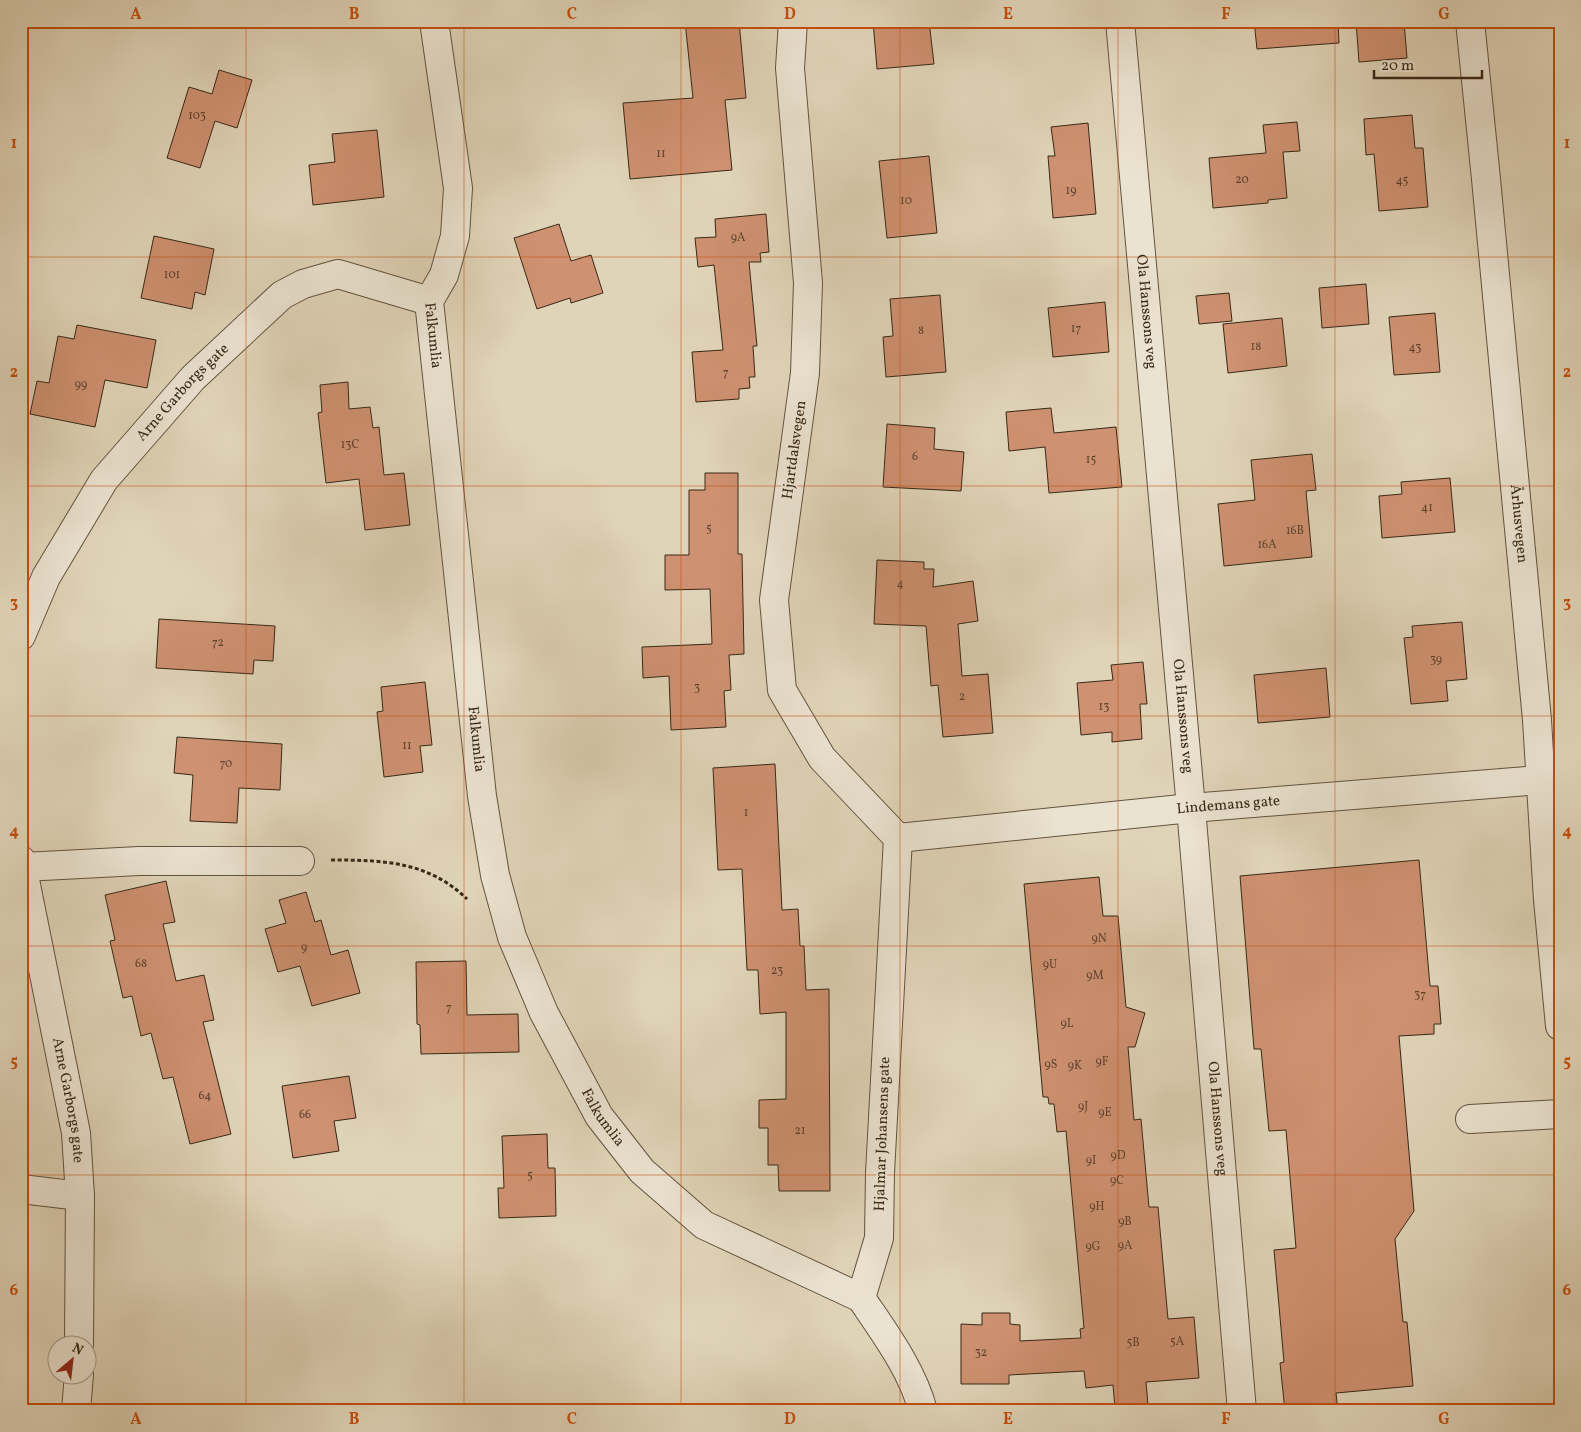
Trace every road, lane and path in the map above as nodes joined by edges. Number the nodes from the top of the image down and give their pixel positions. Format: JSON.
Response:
{"nodes":[{"id":1,"x":434,"y":21,"type":"edge"},
{"id":2,"x":793,"y":21,"type":"edge"},
{"id":3,"x":1120,"y":21,"type":"edge"},
{"id":4,"x":1470,"y":21,"type":"edge"},
{"id":5,"x":429,"y":302,"type":"junction"},
{"id":6,"x":21,"y":636,"type":"edge"},
{"id":7,"x":1550,"y":778,"type":"edge"},
{"id":8,"x":1191,"y":808,"type":"junction"},
{"id":9,"x":898,"y":838,"type":"junction"},
{"id":10,"x":300,"y":861,"type":"joint"},
{"id":11,"x":22,"y":864,"type":"edge"},
{"id":12,"x":470,"y":901,"type":"dead end"},
{"id":13,"x":1560,"y":1026,"type":"edge"},
{"id":14,"x":1560,"y":1114,"type":"edge"},
{"id":15,"x":1470,"y":1119,"type":"dead end"},
{"id":16,"x":21,"y":1188,"type":"edge"},
{"id":17,"x":80,"y":1196,"type":"junction"},
{"id":18,"x":861,"y":1298,"type":"junction"},
{"id":19,"x":80,"y":1334,"type":"edge"},
{"id":20,"x":78,"y":1384,"type":"edge"},
{"id":21,"x":76,"y":1411,"type":"edge"},
{"id":22,"x":923,"y":1411,"type":"edge"},
{"id":23,"x":1242,"y":1411,"type":"edge"}],
"edges":[{"from":1,"to":5,"type":"street","name":"Falkumlia"},
{"from":2,"to":9,"type":"street","name":"Hjartdalsvegen"},
{"from":3,"to":8,"type":"street","name":"Ola Hanssons veg"},
{"from":4,"to":7,"type":"street","name":"Århusvegen"},
{"from":5,"to":6,"type":"street","name":"Arne Garborgs gate"},
{"from":5,"to":18,"type":"street","name":"Falkumlia"},
{"from":7,"to":8,"type":"street","name":"Lindemans gate"},
{"from":7,"to":13,"type":"street","name":"Århusvegen"},
{"from":8,"to":9,"type":"street","name":"Lindemans gate"},
{"from":8,"to":23,"type":"street","name":"Ola Hanssons veg"},
{"from":9,"to":18,"type":"street","name":"Hjalmar Johansens gate"},
{"from":10,"to":11,"type":"street"},
{"from":10,"to":12,"type":"path"},
{"from":11,"to":17,"type":"street","name":"Arne Garborgs gate"},
{"from":14,"to":15,"type":"street"},
{"from":16,"to":17,"type":"street"},
{"from":17,"to":19,"type":"street","name":"Arne Garborgs gate"},
{"from":18,"to":22,"type":"street"},
{"from":20,"to":21,"type":"street"}]}
